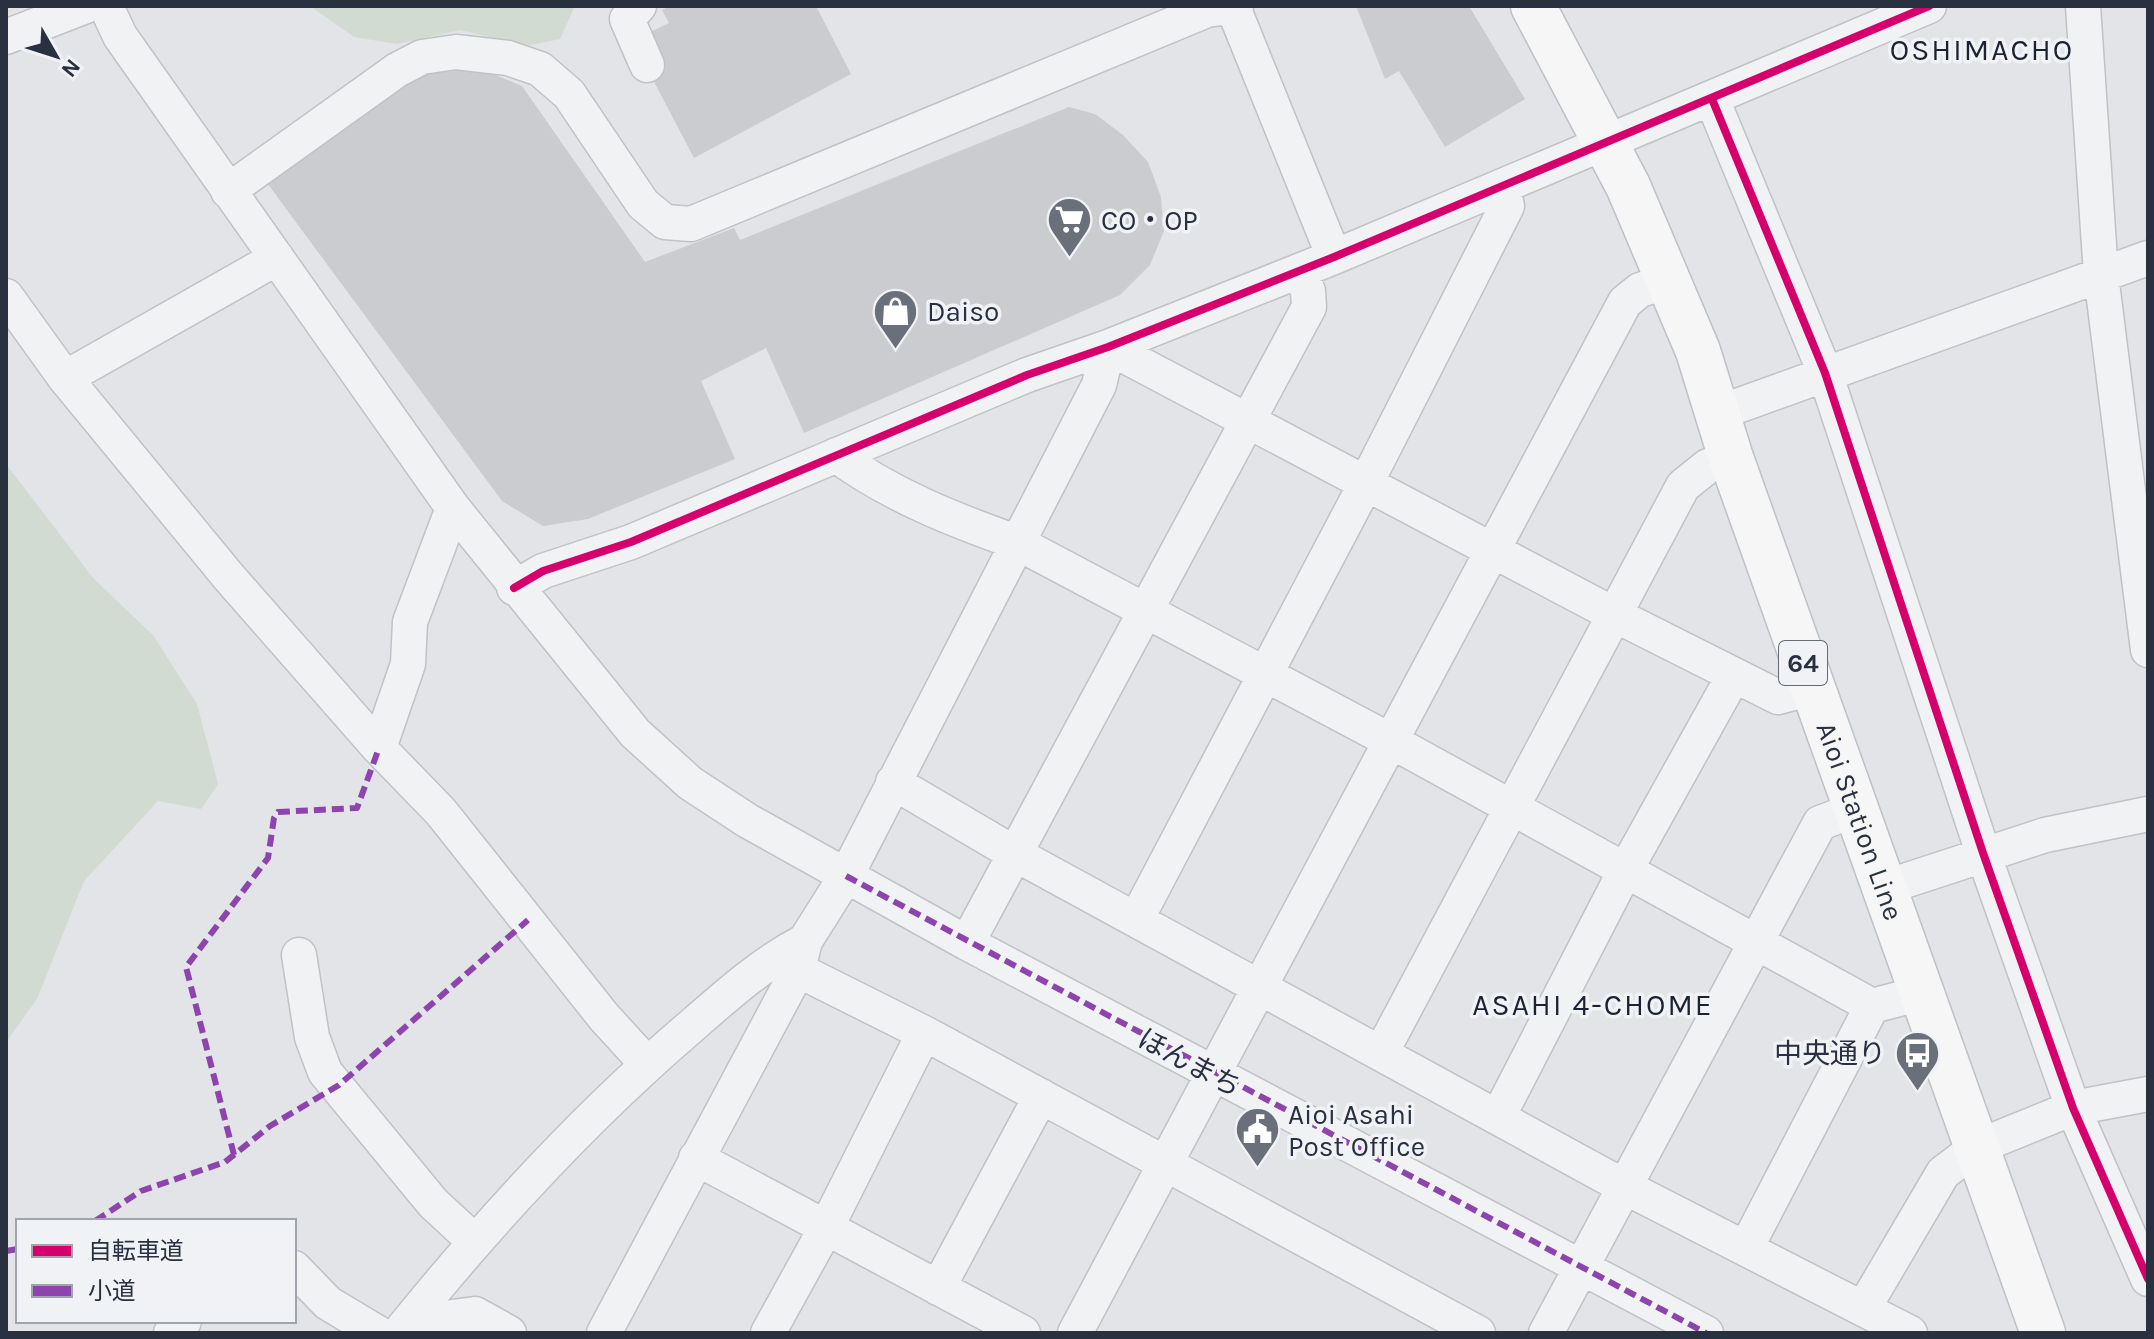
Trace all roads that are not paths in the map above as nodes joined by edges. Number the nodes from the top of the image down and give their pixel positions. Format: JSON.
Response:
{"nodes":[{"id":1,"x":86,"y":6,"type":"edge"},
{"id":2,"x":106,"y":6,"type":"edge"},
{"id":3,"x":639,"y":6,"type":"edge"},
{"id":4,"x":1533,"y":6,"type":"edge"},
{"id":5,"x":1929,"y":6,"type":"edge"},
{"id":6,"x":2083,"y":6,"type":"edge"},
{"id":7,"x":1234,"y":7,"type":"edge"},
{"id":8,"x":6,"y":37,"type":"edge"},
{"id":9,"x":647,"y":65,"type":"dead end"},
{"id":10,"x":1712,"y":99,"type":"junction"},
{"id":11,"x":1606,"y":142,"type":"junction"},
{"id":12,"x":1503,"y":186,"type":"junction"},
{"id":13,"x":228,"y":191,"type":"junction"},
{"id":14,"x":1334,"y":257,"type":"junction"},
{"id":15,"x":277,"y":258,"type":"junction"},
{"id":16,"x":2148,"y":258,"type":"edge"},
{"id":17,"x":1299,"y":271,"type":"junction"},
{"id":18,"x":2101,"y":275,"type":"junction"},
{"id":19,"x":1668,"y":281,"type":"junction"},
{"id":20,"x":6,"y":296,"type":"edge"},
{"id":21,"x":1108,"y":347,"type":"junction"},
{"id":22,"x":1825,"y":373,"type":"junction"},
{"id":23,"x":65,"y":378,"type":"junction"},
{"id":24,"x":1718,"y":413,"type":"junction"},
{"id":25,"x":1249,"y":420,"type":"junction"},
{"id":26,"x":836,"y":455,"type":"junction"},
{"id":27,"x":1731,"y":458,"type":"junction"},
{"id":28,"x":2137,"y":475,"type":"edge"},
{"id":29,"x":1366,"y":483,"type":"junction"},
{"id":30,"x":453,"y":508,"type":"junction"},
{"id":31,"x":1016,"y":542,"type":"junction"},
{"id":32,"x":1494,"y":551,"type":"junction"},
{"id":33,"x":514,"y":588,"type":"junction"},
{"id":34,"x":1144,"y":610,"type":"junction"},
{"id":35,"x":1615,"y":615,"type":"junction"},
{"id":36,"x":2148,"y":650,"type":"edge"},
{"id":37,"x":1264,"y":674,"type":"junction"},
{"id":38,"x":1734,"y":675,"type":"junction"},
{"id":39,"x":1812,"y":688,"type":"junction"},
{"id":40,"x":1391,"y":741,"type":"junction"},
{"id":41,"x":379,"y":748,"type":"junction"},
{"id":42,"x":893,"y":782,"type":"junction"},
{"id":43,"x":1510,"y":805,"type":"junction"},
{"id":44,"x":1855,"y":810,"type":"junction"},
{"id":45,"x":2148,"y":814,"type":"edge"},
{"id":46,"x":1983,"y":853,"type":"junction"},
{"id":47,"x":1017,"y":855,"type":"junction"},
{"id":48,"x":1626,"y":869,"type":"junction"},
{"id":49,"x":846,"y":876,"type":"junction"},
{"id":50,"x":1886,"y":887,"type":"junction"},
{"id":51,"x":1137,"y":918,"type":"junction"},
{"id":52,"x":1757,"y":941,"type":"junction"},
{"id":53,"x":967,"y":943,"type":"junction"},
{"id":54,"x":299,"y":955,"type":"dead end"},
{"id":55,"x":801,"y":955,"type":"junction"},
{"id":56,"x":1261,"y":988,"type":"junction"},
{"id":57,"x":1922,"y":993,"type":"junction"},
{"id":58,"x":1872,"y":1006,"type":"junction"},
{"id":59,"x":924,"y":1033,"type":"junction"},
{"id":60,"x":1381,"y":1053,"type":"junction"},
{"id":61,"x":647,"y":1064,"type":"junction"},
{"id":62,"x":1214,"y":1075,"type":"junction"},
{"id":63,"x":2148,"y":1094,"type":"edge"},
{"id":64,"x":1041,"y":1096,"type":"junction"},
{"id":65,"x":2073,"y":1108,"type":"junction"},
{"id":66,"x":1498,"y":1117,"type":"junction"},
{"id":67,"x":1977,"y":1147,"type":"junction"},
{"id":68,"x":696,"y":1158,"type":"junction"},
{"id":69,"x":1168,"y":1164,"type":"junction"},
{"id":70,"x":1625,"y":1187,"type":"junction"},
{"id":71,"x":826,"y":1228,"type":"junction"},
{"id":72,"x":474,"y":1241,"type":"junction"},
{"id":73,"x":1746,"y":1248,"type":"junction"},
{"id":74,"x":1581,"y":1269,"type":"junction"},
{"id":75,"x":296,"y":1270,"type":"edge"},
{"id":76,"x":2148,"y":1279,"type":"edge"},
{"id":77,"x":938,"y":1288,"type":"junction"},
{"id":78,"x":1863,"y":1309,"type":"junction"},
{"id":79,"x":378,"y":1333,"type":"edge"},
{"id":80,"x":399,"y":1333,"type":"edge"},
{"id":81,"x":439,"y":1333,"type":"edge"},
{"id":82,"x":509,"y":1333,"type":"edge"},
{"id":83,"x":604,"y":1333,"type":"edge"},
{"id":84,"x":768,"y":1333,"type":"edge"},
{"id":85,"x":1023,"y":1333,"type":"edge"},
{"id":86,"x":1075,"y":1333,"type":"edge"},
{"id":87,"x":1478,"y":1333,"type":"edge"},
{"id":88,"x":1546,"y":1333,"type":"edge"},
{"id":89,"x":1706,"y":1333,"type":"edge"},
{"id":90,"x":1910,"y":1333,"type":"edge"},
{"id":91,"x":2043,"y":1333,"type":"edge"}],
"edges":[{"from":1,"to":8,"type":"street"},
{"from":2,"to":13,"type":"street","name":"ほんまち"},
{"from":3,"to":9,"type":"street"},
{"from":4,"to":11,"type":"main road","name":"Aioi Station Line","number":"64"},
{"from":5,"to":10,"type":"street"},
{"from":6,"to":18,"type":"street"},
{"from":7,"to":13,"type":"street"},
{"from":7,"to":14,"type":"street"},
{"from":10,"to":11,"type":"street"},
{"from":10,"to":22,"type":"street"},
{"from":11,"to":12,"type":"street"},
{"from":11,"to":19,"type":"main road","name":"Aioi Station Line","number":"64"},
{"from":12,"to":14,"type":"street"},
{"from":12,"to":29,"type":"street"},
{"from":13,"to":15,"type":"street","name":"ほんまち"},
{"from":14,"to":17,"type":"street"},
{"from":15,"to":23,"type":"street"},
{"from":15,"to":30,"type":"street","name":"ほんまち"},
{"from":16,"to":18,"type":"street"},
{"from":17,"to":21,"type":"street"},
{"from":17,"to":25,"type":"street"},
{"from":18,"to":22,"type":"street"},
{"from":18,"to":28,"type":"street"},
{"from":19,"to":24,"type":"main road","name":"Aioi Station Line","number":"64"},
{"from":19,"to":32,"type":"street"},
{"from":20,"to":23,"type":"street"},
{"from":21,"to":25,"type":"street"},
{"from":21,"to":26,"type":"street"},
{"from":21,"to":31,"type":"street"},
{"from":22,"to":24,"type":"street"},
{"from":22,"to":46,"type":"street"},
{"from":23,"to":41,"type":"street"},
{"from":24,"to":27,"type":"main road","name":"Aioi Station Line","number":"64"},
{"from":25,"to":29,"type":"street"},
{"from":25,"to":34,"type":"street"},
{"from":26,"to":31,"type":"street"},
{"from":26,"to":33,"type":"street"},
{"from":27,"to":35,"type":"street"},
{"from":27,"to":39,"type":"main road","name":"Aioi Station Line","number":"64"},
{"from":28,"to":36,"type":"street"},
{"from":29,"to":32,"type":"street"},
{"from":29,"to":37,"type":"street"},
{"from":30,"to":33,"type":"street","name":"ほんまち"},
{"from":30,"to":41,"type":"street"},
{"from":31,"to":34,"type":"street"},
{"from":31,"to":42,"type":"street"},
{"from":32,"to":35,"type":"street"},
{"from":32,"to":40,"type":"street"},
{"from":33,"to":49,"type":"street","name":"ほんまち"},
{"from":34,"to":37,"type":"street"},
{"from":34,"to":47,"type":"street"},
{"from":35,"to":38,"type":"street"},
{"from":35,"to":43,"type":"street"},
{"from":37,"to":40,"type":"street"},
{"from":37,"to":51,"type":"street"},
{"from":38,"to":39,"type":"street"},
{"from":38,"to":48,"type":"street"},
{"from":39,"to":44,"type":"main road","name":"Aioi Station Line","number":"64"},
{"from":40,"to":43,"type":"street"},
{"from":40,"to":56,"type":"street"},
{"from":41,"to":61,"type":"street"},
{"from":42,"to":47,"type":"street"},
{"from":42,"to":49,"type":"street"},
{"from":43,"to":48,"type":"street"},
{"from":43,"to":60,"type":"street"},
{"from":44,"to":50,"type":"main road","name":"Aioi Station Line","number":"64"},
{"from":44,"to":52,"type":"street"},
{"from":45,"to":46,"type":"street"},
{"from":46,"to":50,"type":"street"},
{"from":46,"to":65,"type":"street"},
{"from":47,"to":51,"type":"street"},
{"from":47,"to":53,"type":"street"},
{"from":48,"to":52,"type":"street"},
{"from":48,"to":66,"type":"street"},
{"from":49,"to":53,"type":"street","name":"ほんまち"},
{"from":49,"to":55,"type":"street"},
{"from":50,"to":57,"type":"main road","name":"Aioi Station Line","number":"64"},
{"from":51,"to":56,"type":"street"},
{"from":52,"to":58,"type":"street"},
{"from":52,"to":70,"type":"street"},
{"from":53,"to":62,"type":"street","name":"ほんまち"},
{"from":54,"to":72,"type":"street"},
{"from":55,"to":59,"type":"street"},
{"from":55,"to":61,"type":"street"},
{"from":55,"to":68,"type":"street"},
{"from":56,"to":60,"type":"street"},
{"from":56,"to":62,"type":"street"},
{"from":57,"to":58,"type":"street"},
{"from":57,"to":67,"type":"main road","name":"Aioi Station Line","number":"64"},
{"from":58,"to":73,"type":"street"},
{"from":59,"to":64,"type":"street"},
{"from":59,"to":71,"type":"street"},
{"from":60,"to":66,"type":"street"},
{"from":61,"to":72,"type":"street"},
{"from":62,"to":69,"type":"street"},
{"from":62,"to":74,"type":"street","name":"ほんまち"},
{"from":63,"to":65,"type":"street"},
{"from":64,"to":69,"type":"street"},
{"from":64,"to":77,"type":"street"},
{"from":65,"to":67,"type":"street"},
{"from":65,"to":76,"type":"street"},
{"from":66,"to":70,"type":"street"},
{"from":67,"to":78,"type":"street"},
{"from":67,"to":91,"type":"main road","name":"Aioi Station Line","number":"64"},
{"from":68,"to":71,"type":"street"},
{"from":68,"to":83,"type":"street"},
{"from":69,"to":86,"type":"street"},
{"from":69,"to":87,"type":"street"},
{"from":70,"to":73,"type":"street"},
{"from":70,"to":74,"type":"street"},
{"from":71,"to":77,"type":"street"},
{"from":71,"to":84,"type":"street"},
{"from":72,"to":80,"type":"street"},
{"from":73,"to":78,"type":"street"},
{"from":74,"to":88,"type":"street"},
{"from":74,"to":89,"type":"street","name":"ほんまち"},
{"from":75,"to":79,"type":"street"},
{"from":77,"to":85,"type":"street"},
{"from":78,"to":90,"type":"street"},
{"from":81,"to":82,"type":"street"}]}
